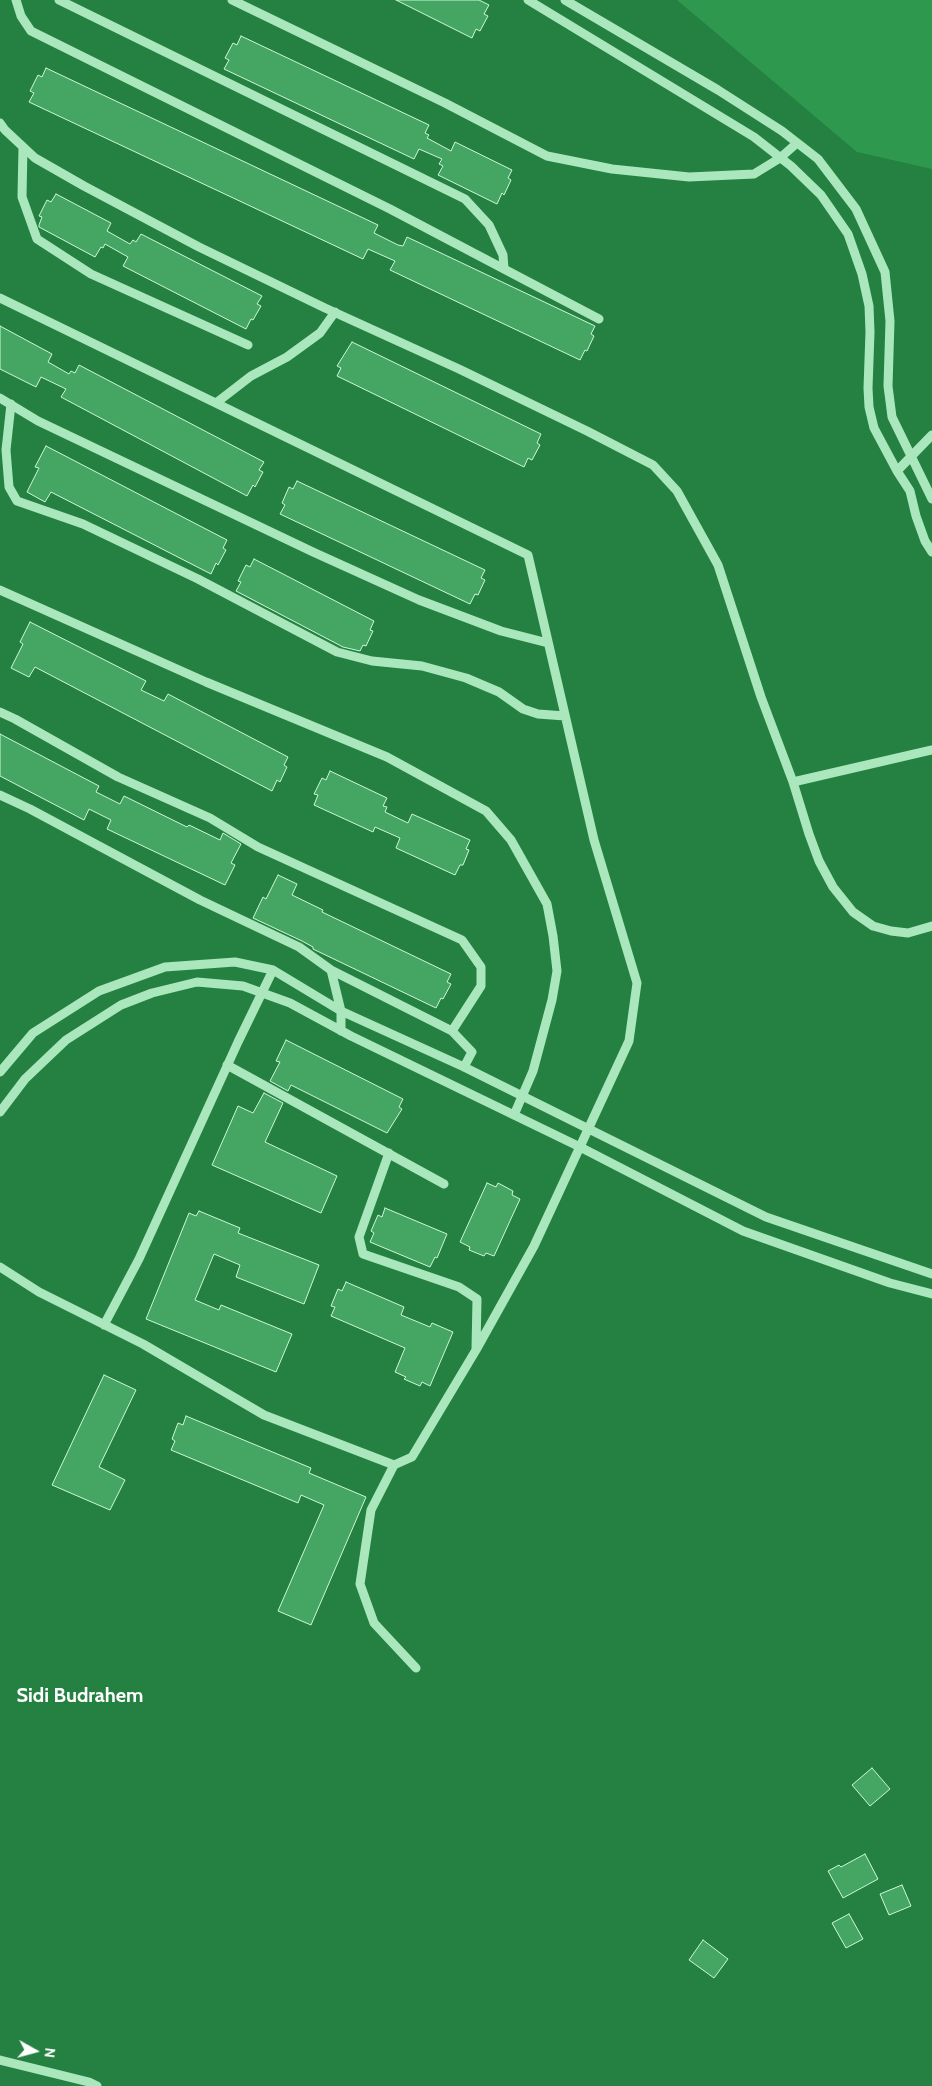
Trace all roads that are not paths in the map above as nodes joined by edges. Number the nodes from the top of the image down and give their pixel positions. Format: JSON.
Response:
{"nodes":[{"id":1,"x":16,"y":0,"type":"edge"},
{"id":2,"x":59,"y":0,"type":"edge"},
{"id":3,"x":232,"y":0,"type":"edge"},
{"id":4,"x":528,"y":0,"type":"edge"},
{"id":5,"x":565,"y":0,"type":"edge"},
{"id":6,"x":0,"y":123,"type":"edge"},
{"id":7,"x":797,"y":143,"type":"junction"},
{"id":8,"x":23,"y":147,"type":"junction"},
{"id":9,"x":780,"y":158,"type":"junction"},
{"id":10,"x":504,"y":269,"type":"junction"},
{"id":11,"x":0,"y":298,"type":"edge"},
{"id":12,"x":335,"y":312,"type":"junction"},
{"id":13,"x":599,"y":319,"type":"dead end"},
{"id":14,"x":248,"y":345,"type":"dead end"},
{"id":15,"x":0,"y":398,"type":"edge"},
{"id":16,"x":216,"y":403,"type":"junction"},
{"id":17,"x":11,"y":404,"type":"junction"},
{"id":18,"x":932,"y":435,"type":"edge"},
{"id":19,"x":911,"y":455,"type":"junction"},
{"id":20,"x":896,"y":471,"type":"junction"},
{"id":21,"x":932,"y":499,"type":"edge"},
{"id":22,"x":932,"y":552,"type":"edge"},
{"id":23,"x":0,"y":590,"type":"edge"},
{"id":24,"x":548,"y":643,"type":"junction"},
{"id":25,"x":0,"y":712,"type":"edge"},
{"id":26,"x":565,"y":716,"type":"junction"},
{"id":27,"x":932,"y":750,"type":"edge"},
{"id":28,"x":793,"y":782,"type":"junction"},
{"id":29,"x":0,"y":795,"type":"edge"},
{"id":30,"x":932,"y":926,"type":"edge"},
{"id":31,"x":273,"y":970,"type":"junction"},
{"id":32,"x":331,"y":970,"type":"junction"},
{"id":33,"x":263,"y":993,"type":"junction"},
{"id":34,"x":341,"y":1011,"type":"junction"},
{"id":35,"x":341,"y":1030,"type":"junction"},
{"id":36,"x":452,"y":1031,"type":"junction"},
{"id":37,"x":227,"y":1065,"type":"junction"},
{"id":38,"x":464,"y":1067,"type":"junction"},
{"id":39,"x":0,"y":1072,"type":"edge"},
{"id":40,"x":522,"y":1096,"type":"junction"},
{"id":41,"x":0,"y":1112,"type":"edge"},
{"id":42,"x":514,"y":1115,"type":"junction"},
{"id":43,"x":589,"y":1130,"type":"junction"},
{"id":44,"x":580,"y":1147,"type":"junction"},
{"id":45,"x":388,"y":1153,"type":"junction"},
{"id":46,"x":444,"y":1184,"type":"dead end"},
{"id":47,"x":0,"y":1267,"type":"edge"},
{"id":48,"x":932,"y":1274,"type":"edge"},
{"id":49,"x":932,"y":1294,"type":"edge"},
{"id":50,"x":104,"y":1325,"type":"junction"},
{"id":51,"x":476,"y":1350,"type":"junction"},
{"id":52,"x":394,"y":1465,"type":"junction"},
{"id":53,"x":416,"y":1668,"type":"dead end"},
{"id":54,"x":0,"y":2060,"type":"edge"},
{"id":55,"x":97,"y":2086,"type":"edge"}],
"edges":[{"from":1,"to":10,"type":"street"},
{"from":2,"to":10,"type":"street"},
{"from":3,"to":9,"type":"street"},
{"from":4,"to":9,"type":"street"},
{"from":5,"to":7,"type":"street"},
{"from":6,"to":8,"type":"street"},
{"from":7,"to":9,"type":"street"},
{"from":7,"to":19,"type":"street"},
{"from":8,"to":12,"type":"street"},
{"from":8,"to":14,"type":"street"},
{"from":9,"to":20,"type":"street"},
{"from":10,"to":13,"type":"street"},
{"from":11,"to":16,"type":"street"},
{"from":12,"to":16,"type":"street"},
{"from":12,"to":28,"type":"street"},
{"from":15,"to":17,"type":"street"},
{"from":16,"to":24,"type":"street"},
{"from":17,"to":24,"type":"street"},
{"from":17,"to":26,"type":"street"},
{"from":18,"to":19,"type":"street"},
{"from":19,"to":20,"type":"street"},
{"from":19,"to":21,"type":"street"},
{"from":20,"to":22,"type":"street"},
{"from":23,"to":40,"type":"street"},
{"from":24,"to":26,"type":"street"},
{"from":25,"to":36,"type":"street"},
{"from":26,"to":43,"type":"street"},
{"from":27,"to":28,"type":"street"},
{"from":28,"to":30,"type":"street"},
{"from":29,"to":32,"type":"street"},
{"from":31,"to":33,"type":"street"},
{"from":31,"to":34,"type":"street"},
{"from":31,"to":39,"type":"street"},
{"from":32,"to":34,"type":"street"},
{"from":32,"to":36,"type":"street"},
{"from":33,"to":35,"type":"street"},
{"from":33,"to":37,"type":"street"},
{"from":33,"to":41,"type":"street"},
{"from":34,"to":35,"type":"street"},
{"from":34,"to":38,"type":"street"},
{"from":35,"to":42,"type":"street"},
{"from":36,"to":38,"type":"street"},
{"from":37,"to":45,"type":"street"},
{"from":37,"to":50,"type":"street"},
{"from":38,"to":40,"type":"street"},
{"from":40,"to":42,"type":"street"},
{"from":40,"to":43,"type":"street"},
{"from":42,"to":44,"type":"street"},
{"from":43,"to":44,"type":"street"},
{"from":43,"to":48,"type":"street"},
{"from":44,"to":49,"type":"street"},
{"from":44,"to":51,"type":"street"},
{"from":45,"to":46,"type":"street"},
{"from":45,"to":51,"type":"street"},
{"from":47,"to":50,"type":"street"},
{"from":50,"to":52,"type":"street"},
{"from":51,"to":52,"type":"street"},
{"from":52,"to":53,"type":"street"},
{"from":54,"to":55,"type":"street"}]}
